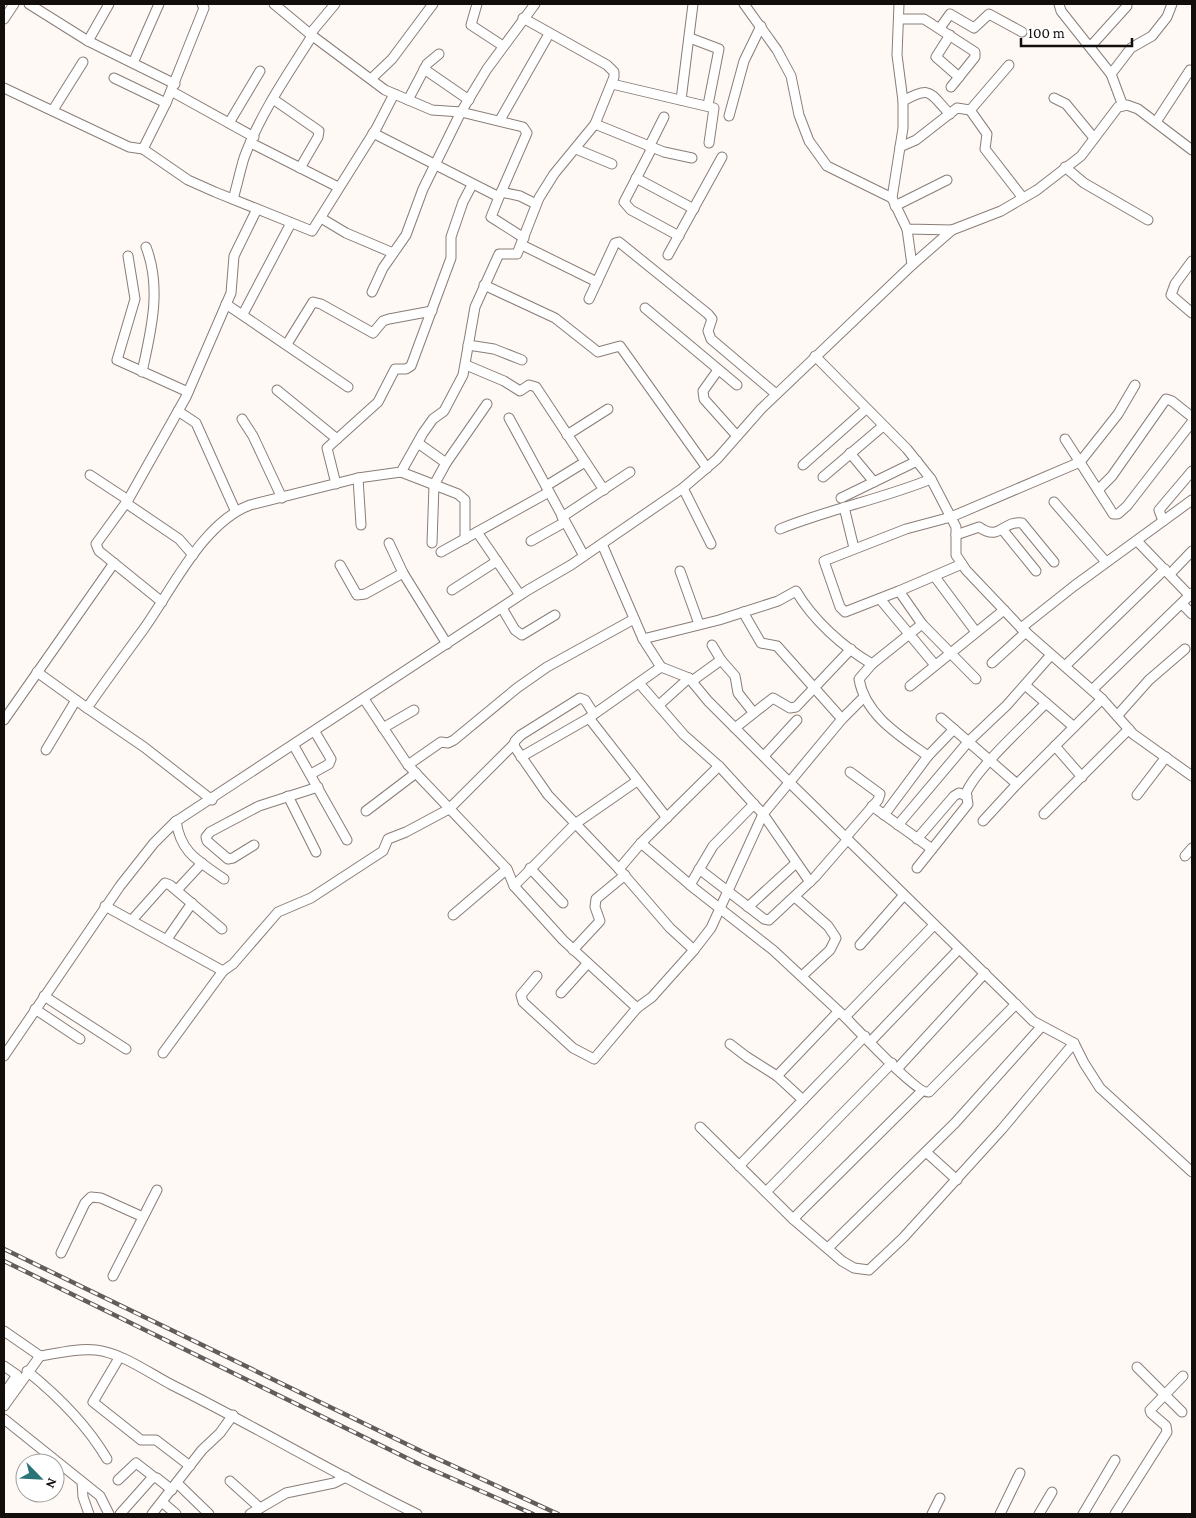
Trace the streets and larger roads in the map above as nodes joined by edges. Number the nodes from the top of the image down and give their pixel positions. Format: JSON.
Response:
{"nodes":[{"id":1,"x":14,"y":4,"type":"edge"},
{"id":2,"x":29,"y":4,"type":"edge"},
{"id":3,"x":109,"y":4,"type":"edge"},
{"id":4,"x":158,"y":4,"type":"edge"},
{"id":5,"x":202,"y":4,"type":"edge"},
{"id":6,"x":274,"y":4,"type":"edge"},
{"id":7,"x":335,"y":4,"type":"edge"},
{"id":8,"x":433,"y":4,"type":"edge"},
{"id":9,"x":477,"y":4,"type":"edge"},
{"id":10,"x":535,"y":4,"type":"edge"},
{"id":11,"x":693,"y":4,"type":"edge"},
{"id":12,"x":744,"y":4,"type":"edge"},
{"id":13,"x":899,"y":4,"type":"edge"},
{"id":14,"x":1059,"y":4,"type":"edge"},
{"id":15,"x":1172,"y":4,"type":"edge"},
{"id":16,"x":1126,"y":6,"type":"dead end"},
{"id":17,"x":523,"y":18,"type":"junction"},
{"id":18,"x":4,"y":19,"type":"edge"},
{"id":19,"x":900,"y":19,"type":"junction"},
{"id":20,"x":761,"y":26,"type":"junction"},
{"id":21,"x":940,"y":28,"type":"junction"},
{"id":22,"x":1022,"y":32,"type":"dead end"},
{"id":23,"x":549,"y":34,"type":"junction"},
{"id":24,"x":311,"y":35,"type":"junction"},
{"id":25,"x":950,"y":35,"type":"junction"},
{"id":26,"x":690,"y":38,"type":"junction"},
{"id":27,"x":88,"y":41,"type":"junction"},
{"id":28,"x":503,"y":46,"type":"junction"},
{"id":29,"x":1090,"y":47,"type":"junction"},
{"id":30,"x":439,"y":54,"type":"dead end"},
{"id":31,"x":83,"y":62,"type":"dead end"},
{"id":32,"x":133,"y":63,"type":"junction"},
{"id":33,"x":1008,"y":65,"type":"dead end"},
{"id":34,"x":424,"y":69,"type":"junction"},
{"id":35,"x":1190,"y":70,"type":"dead end"},
{"id":36,"x":260,"y":71,"type":"dead end"},
{"id":37,"x":1111,"y":74,"type":"junction"},
{"id":38,"x":959,"y":77,"type":"junction"},
{"id":39,"x":114,"y":78,"type":"dead end"},
{"id":40,"x":371,"y":79,"type":"junction"},
{"id":41,"x":612,"y":84,"type":"junction"},
{"id":42,"x":950,"y":87,"type":"dead end"},
{"id":43,"x":4,"y":88,"type":"edge"},
{"id":44,"x":173,"y":88,"type":"junction"},
{"id":45,"x":394,"y":94,"type":"junction"},
{"id":46,"x":1054,"y":98,"type":"dead end"},
{"id":47,"x":273,"y":99,"type":"junction"},
{"id":48,"x":408,"y":100,"type":"junction"},
{"id":49,"x":468,"y":100,"type":"junction"},
{"id":50,"x":681,"y":100,"type":"junction"},
{"id":51,"x":903,"y":101,"type":"junction"},
{"id":52,"x":166,"y":103,"type":"junction"},
{"id":53,"x":708,"y":105,"type":"junction"},
{"id":54,"x":1123,"y":106,"type":"junction"},
{"id":55,"x":53,"y":110,"type":"junction"},
{"id":56,"x":970,"y":110,"type":"junction"},
{"id":57,"x":461,"y":112,"type":"junction"},
{"id":58,"x":950,"y":114,"type":"junction"},
{"id":59,"x":664,"y":116,"type":"dead end"},
{"id":60,"x":728,"y":116,"type":"dead end"},
{"id":61,"x":500,"y":120,"type":"junction"},
{"id":62,"x":1156,"y":122,"type":"junction"},
{"id":63,"x":229,"y":124,"type":"junction"},
{"id":64,"x":594,"y":124,"type":"junction"},
{"id":65,"x":373,"y":133,"type":"junction"},
{"id":66,"x":1094,"y":138,"type":"junction"},
{"id":67,"x":253,"y":140,"type":"junction"},
{"id":68,"x":709,"y":143,"type":"dead end"},
{"id":69,"x":650,"y":147,"type":"junction"},
{"id":70,"x":900,"y":147,"type":"junction"},
{"id":71,"x":143,"y":149,"type":"junction"},
{"id":72,"x":576,"y":149,"type":"junction"},
{"id":73,"x":1192,"y":150,"type":"edge"},
{"id":74,"x":722,"y":157,"type":"dead end"},
{"id":75,"x":692,"y":158,"type":"dead end"},
{"id":76,"x":612,"y":164,"type":"dead end"},
{"id":77,"x":435,"y":166,"type":"junction"},
{"id":78,"x":300,"y":168,"type":"junction"},
{"id":79,"x":1065,"y":168,"type":"junction"},
{"id":80,"x":636,"y":178,"type":"junction"},
{"id":81,"x":947,"y":180,"type":"dead end"},
{"id":82,"x":472,"y":185,"type":"junction"},
{"id":83,"x":338,"y":187,"type":"junction"},
{"id":84,"x":500,"y":195,"type":"junction"},
{"id":85,"x":1023,"y":198,"type":"junction"},
{"id":86,"x":233,"y":199,"type":"junction"},
{"id":87,"x":893,"y":202,"type":"junction"},
{"id":88,"x":536,"y":204,"type":"junction"},
{"id":89,"x":257,"y":209,"type":"junction"},
{"id":90,"x":694,"y":209,"type":"junction"},
{"id":91,"x":321,"y":218,"type":"junction"},
{"id":92,"x":1148,"y":220,"type":"dead end"},
{"id":93,"x":291,"y":223,"type":"junction"},
{"id":94,"x":907,"y":229,"type":"junction"},
{"id":95,"x":952,"y":230,"type":"junction"},
{"id":96,"x":679,"y":236,"type":"junction"},
{"id":97,"x":523,"y":242,"type":"junction"},
{"id":98,"x":146,"y":247,"type":"dead end"},
{"id":99,"x":393,"y":253,"type":"junction"},
{"id":100,"x":668,"y":255,"type":"dead end"},
{"id":101,"x":128,"y":256,"type":"dead end"},
{"id":102,"x":1192,"y":260,"type":"edge"},
{"id":103,"x":912,"y":265,"type":"junction"},
{"id":104,"x":597,"y":282,"type":"junction"},
{"id":105,"x":484,"y":286,"type":"junction"},
{"id":106,"x":372,"y":292,"type":"dead end"},
{"id":107,"x":589,"y":300,"type":"dead end"},
{"id":108,"x":226,"y":304,"type":"junction"},
{"id":109,"x":646,"y":308,"type":"dead end"},
{"id":110,"x":432,"y":311,"type":"junction"},
{"id":111,"x":1192,"y":313,"type":"edge"},
{"id":112,"x":242,"y":314,"type":"junction"},
{"id":113,"x":287,"y":344,"type":"junction"},
{"id":114,"x":468,"y":345,"type":"junction"},
{"id":115,"x":815,"y":356,"type":"junction"},
{"id":116,"x":522,"y":360,"type":"dead end"},
{"id":117,"x":466,"y":365,"type":"junction"},
{"id":118,"x":718,"y":370,"type":"junction"},
{"id":119,"x":142,"y":372,"type":"junction"},
{"id":120,"x":1135,"y":384,"type":"dead end"},
{"id":121,"x":348,"y":386,"type":"dead end"},
{"id":122,"x":737,"y":386,"type":"dead end"},
{"id":123,"x":277,"y":390,"type":"dead end"},
{"id":124,"x":188,"y":392,"type":"junction"},
{"id":125,"x":776,"y":394,"type":"junction"},
{"id":126,"x":487,"y":404,"type":"dead end"},
{"id":127,"x":608,"y":409,"type":"dead end"},
{"id":128,"x":866,"y":409,"type":"junction"},
{"id":129,"x":178,"y":412,"type":"junction"},
{"id":130,"x":1192,"y":416,"type":"edge"},
{"id":131,"x":509,"y":418,"type":"dead end"},
{"id":132,"x":242,"y":419,"type":"dead end"},
{"id":133,"x":1192,"y":422,"type":"edge"},
{"id":134,"x":884,"y":426,"type":"junction"},
{"id":135,"x":567,"y":435,"type":"junction"},
{"id":136,"x":737,"y":436,"type":"junction"},
{"id":137,"x":337,"y":439,"type":"junction"},
{"id":138,"x":1065,"y":439,"type":"dead end"},
{"id":139,"x":418,"y":443,"type":"junction"},
{"id":140,"x":850,"y":453,"type":"junction"},
{"id":141,"x":917,"y":461,"type":"junction"},
{"id":142,"x":585,"y":462,"type":"junction"},
{"id":143,"x":1080,"y":462,"type":"junction"},
{"id":144,"x":446,"y":463,"type":"junction"},
{"id":145,"x":803,"y":464,"type":"dead end"},
{"id":146,"x":707,"y":468,"type":"junction"},
{"id":147,"x":1192,"y":471,"type":"edge"},
{"id":148,"x":402,"y":472,"type":"junction"},
{"id":149,"x":630,"y":472,"type":"dead end"},
{"id":150,"x":90,"y":475,"type":"dead end"},
{"id":151,"x":823,"y":477,"type":"dead end"},
{"id":152,"x":358,"y":478,"type":"junction"},
{"id":153,"x":931,"y":479,"type":"junction"},
{"id":154,"x":874,"y":482,"type":"junction"},
{"id":155,"x":336,"y":484,"type":"junction"},
{"id":156,"x":434,"y":485,"type":"junction"},
{"id":157,"x":683,"y":488,"type":"junction"},
{"id":158,"x":547,"y":489,"type":"junction"},
{"id":159,"x":604,"y":490,"type":"junction"},
{"id":160,"x":1098,"y":490,"type":"junction"},
{"id":161,"x":282,"y":498,"type":"junction"},
{"id":162,"x":1192,"y":500,"type":"edge"},
{"id":163,"x":127,"y":501,"type":"junction"},
{"id":164,"x":1054,"y":502,"type":"dead end"},
{"id":165,"x":843,"y":503,"type":"junction"},
{"id":166,"x":235,"y":510,"type":"junction"},
{"id":167,"x":951,"y":517,"type":"junction"},
{"id":168,"x":564,"y":519,"type":"junction"},
{"id":169,"x":1164,"y":521,"type":"junction"},
{"id":170,"x":361,"y":525,"type":"dead end"},
{"id":171,"x":780,"y":529,"type":"dead end"},
{"id":172,"x":1002,"y":529,"type":"junction"},
{"id":173,"x":477,"y":532,"type":"junction"},
{"id":174,"x":956,"y":535,"type":"junction"},
{"id":175,"x":465,"y":539,"type":"junction"},
{"id":176,"x":531,"y":541,"type":"dead end"},
{"id":177,"x":1137,"y":541,"type":"junction"},
{"id":178,"x":389,"y":543,"type":"dead end"},
{"id":179,"x":432,"y":543,"type":"dead end"},
{"id":180,"x":602,"y":544,"type":"junction"},
{"id":181,"x":711,"y":544,"type":"dead end"},
{"id":182,"x":854,"y":548,"type":"junction"},
{"id":183,"x":441,"y":552,"type":"dead end"},
{"id":184,"x":1192,"y":552,"type":"edge"},
{"id":185,"x":193,"y":555,"type":"junction"},
{"id":186,"x":584,"y":556,"type":"junction"},
{"id":187,"x":497,"y":561,"type":"junction"},
{"id":188,"x":1054,"y":562,"type":"dead end"},
{"id":189,"x":1106,"y":562,"type":"junction"},
{"id":190,"x":114,"y":563,"type":"junction"},
{"id":191,"x":962,"y":564,"type":"junction"},
{"id":192,"x":340,"y":565,"type":"dead end"},
{"id":193,"x":680,"y":570,"type":"dead end"},
{"id":194,"x":1036,"y":572,"type":"dead end"},
{"id":195,"x":1167,"y":572,"type":"junction"},
{"id":196,"x":403,"y":573,"type":"junction"},
{"id":197,"x":934,"y":576,"type":"junction"},
{"id":198,"x":452,"y":590,"type":"dead end"},
{"id":199,"x":899,"y":591,"type":"junction"},
{"id":200,"x":520,"y":595,"type":"junction"},
{"id":201,"x":1191,"y":595,"type":"edge"},
{"id":202,"x":880,"y":599,"type":"junction"},
{"id":203,"x":162,"y":602,"type":"junction"},
{"id":204,"x":1182,"y":604,"type":"junction"},
{"id":205,"x":502,"y":608,"type":"junction"},
{"id":206,"x":1004,"y":610,"type":"junction"},
{"id":207,"x":743,"y":612,"type":"junction"},
{"id":208,"x":1192,"y":614,"type":"edge"},
{"id":209,"x":555,"y":615,"type":"dead end"},
{"id":210,"x":634,"y":619,"type":"junction"},
{"id":211,"x":699,"y":624,"type":"junction"},
{"id":212,"x":922,"y":624,"type":"junction"},
{"id":213,"x":1023,"y":630,"type":"junction"},
{"id":214,"x":976,"y":632,"type":"junction"},
{"id":215,"x":909,"y":635,"type":"junction"},
{"id":216,"x":643,"y":639,"type":"junction"},
{"id":217,"x":447,"y":644,"type":"junction"},
{"id":218,"x":712,"y":645,"type":"dead end"},
{"id":219,"x":850,"y":649,"type":"junction"},
{"id":220,"x":1184,"y":649,"type":"dead end"},
{"id":221,"x":950,"y":653,"type":"junction"},
{"id":222,"x":1051,"y":655,"type":"junction"},
{"id":223,"x":721,"y":660,"type":"junction"},
{"id":224,"x":992,"y":663,"type":"dead end"},
{"id":225,"x":872,"y":664,"type":"junction"},
{"id":226,"x":935,"y":665,"type":"junction"},
{"id":227,"x":1065,"y":666,"type":"junction"},
{"id":228,"x":661,"y":667,"type":"junction"},
{"id":229,"x":37,"y":672,"type":"junction"},
{"id":230,"x":976,"y":679,"type":"dead end"},
{"id":231,"x":691,"y":680,"type":"junction"},
{"id":232,"x":639,"y":683,"type":"junction"},
{"id":233,"x":1025,"y":685,"type":"junction"},
{"id":234,"x":910,"y":686,"type":"dead end"},
{"id":235,"x":814,"y":687,"type":"junction"},
{"id":236,"x":1092,"y":690,"type":"junction"},
{"id":237,"x":864,"y":696,"type":"junction"},
{"id":238,"x":364,"y":699,"type":"junction"},
{"id":239,"x":1102,"y":699,"type":"junction"},
{"id":240,"x":76,"y":700,"type":"junction"},
{"id":241,"x":1046,"y":703,"type":"junction"},
{"id":242,"x":659,"y":705,"type":"junction"},
{"id":243,"x":87,"y":708,"type":"junction"},
{"id":244,"x":414,"y":710,"type":"dead end"},
{"id":245,"x":753,"y":712,"type":"junction"},
{"id":246,"x":592,"y":716,"type":"junction"},
{"id":247,"x":1118,"y":716,"type":"junction"},
{"id":248,"x":941,"y":718,"type":"dead end"},
{"id":249,"x":842,"y":719,"type":"junction"},
{"id":250,"x":4,"y":720,"type":"edge"},
{"id":251,"x":797,"y":720,"type":"dead end"},
{"id":252,"x":1074,"y":727,"type":"junction"},
{"id":253,"x":383,"y":728,"type":"junction"},
{"id":254,"x":735,"y":728,"type":"junction"},
{"id":255,"x":954,"y":729,"type":"junction"},
{"id":256,"x":1128,"y":729,"type":"junction"},
{"id":257,"x":314,"y":732,"type":"junction"},
{"id":258,"x":968,"y":742,"type":"junction"},
{"id":259,"x":514,"y":744,"type":"junction"},
{"id":260,"x":294,"y":746,"type":"junction"},
{"id":261,"x":1055,"y":746,"type":"junction"},
{"id":262,"x":46,"y":750,"type":"dead end"},
{"id":263,"x":522,"y":756,"type":"junction"},
{"id":264,"x":764,"y":756,"type":"junction"},
{"id":265,"x":928,"y":756,"type":"junction"},
{"id":266,"x":1166,"y":757,"type":"junction"},
{"id":267,"x":991,"y":760,"type":"junction"},
{"id":268,"x":408,"y":765,"type":"junction"},
{"id":269,"x":719,"y":766,"type":"junction"},
{"id":270,"x":850,"y":772,"type":"dead end"},
{"id":271,"x":416,"y":773,"type":"junction"},
{"id":272,"x":311,"y":774,"type":"junction"},
{"id":273,"x":1082,"y":776,"type":"junction"},
{"id":274,"x":1192,"y":776,"type":"edge"},
{"id":275,"x":636,"y":781,"type":"junction"},
{"id":276,"x":788,"y":781,"type":"junction"},
{"id":277,"x":1016,"y":784,"type":"junction"},
{"id":278,"x":318,"y":787,"type":"junction"},
{"id":279,"x":1137,"y":795,"type":"dead end"},
{"id":280,"x":288,"y":796,"type":"junction"},
{"id":281,"x":967,"y":796,"type":"junction"},
{"id":282,"x":212,"y":800,"type":"junction"},
{"id":283,"x":754,"y":804,"type":"junction"},
{"id":284,"x":872,"y":806,"type":"junction"},
{"id":285,"x":448,"y":808,"type":"junction"},
{"id":286,"x":366,"y":811,"type":"dead end"},
{"id":287,"x":763,"y":814,"type":"junction"},
{"id":288,"x":1044,"y":814,"type":"dead end"},
{"id":289,"x":884,"y":815,"type":"junction"},
{"id":290,"x":667,"y":818,"type":"junction"},
{"id":291,"x":176,"y":821,"type":"junction"},
{"id":292,"x":983,"y":821,"type":"dead end"},
{"id":293,"x":575,"y":824,"type":"junction"},
{"id":294,"x":898,"y":824,"type":"junction"},
{"id":295,"x":847,"y":838,"type":"junction"},
{"id":296,"x":917,"y":839,"type":"junction"},
{"id":297,"x":347,"y":840,"type":"dead end"},
{"id":298,"x":641,"y":843,"type":"junction"},
{"id":299,"x":254,"y":845,"type":"dead end"},
{"id":300,"x":1192,"y":848,"type":"edge"},
{"id":301,"x":932,"y":849,"type":"junction"},
{"id":302,"x":316,"y":852,"type":"dead end"},
{"id":303,"x":1185,"y":856,"type":"dead end"},
{"id":304,"x":202,"y":863,"type":"junction"},
{"id":305,"x":796,"y":863,"type":"junction"},
{"id":306,"x":530,"y":868,"type":"junction"},
{"id":307,"x":917,"y":868,"type":"dead end"},
{"id":308,"x":507,"y":869,"type":"junction"},
{"id":309,"x":699,"y":869,"type":"junction"},
{"id":310,"x":622,"y":872,"type":"junction"},
{"id":311,"x":224,"y":879,"type":"dead end"},
{"id":312,"x":810,"y":882,"type":"junction"},
{"id":313,"x":690,"y":885,"type":"junction"},
{"id":314,"x":514,"y":886,"type":"junction"},
{"id":315,"x":177,"y":890,"type":"junction"},
{"id":316,"x":728,"y":890,"type":"junction"},
{"id":317,"x":904,"y":894,"type":"junction"},
{"id":318,"x":795,"y":897,"type":"junction"},
{"id":319,"x":192,"y":903,"type":"junction"},
{"id":320,"x":563,"y":903,"type":"dead end"},
{"id":321,"x":106,"y":906,"type":"junction"},
{"id":322,"x":748,"y":907,"type":"junction"},
{"id":323,"x":720,"y":909,"type":"junction"},
{"id":324,"x":452,"y":915,"type":"dead end"},
{"id":325,"x":132,"y":920,"type":"junction"},
{"id":326,"x":934,"y":924,"type":"junction"},
{"id":327,"x":222,"y":929,"type":"dead end"},
{"id":328,"x":166,"y":938,"type":"junction"},
{"id":329,"x":860,"y":945,"type":"dead end"},
{"id":330,"x":959,"y":949,"type":"junction"},
{"id":331,"x":573,"y":950,"type":"junction"},
{"id":332,"x":694,"y":950,"type":"junction"},
{"id":333,"x":587,"y":964,"type":"junction"},
{"id":334,"x":223,"y":971,"type":"junction"},
{"id":335,"x":984,"y":974,"type":"junction"},
{"id":336,"x":537,"y":976,"type":"dead end"},
{"id":337,"x":802,"y":976,"type":"junction"},
{"id":338,"x":561,"y":993,"type":"dead end"},
{"id":339,"x":44,"y":996,"type":"junction"},
{"id":340,"x":1016,"y":1004,"type":"junction"},
{"id":341,"x":636,"y":1008,"type":"junction"},
{"id":342,"x":35,"y":1009,"type":"junction"},
{"id":343,"x":842,"y":1014,"type":"junction"},
{"id":344,"x":1041,"y":1027,"type":"junction"},
{"id":345,"x":80,"y":1039,"type":"dead end"},
{"id":346,"x":867,"y":1039,"type":"junction"},
{"id":347,"x":1074,"y":1043,"type":"junction"},
{"id":348,"x":730,"y":1044,"type":"dead end"},
{"id":349,"x":126,"y":1049,"type":"dead end"},
{"id":350,"x":164,"y":1053,"type":"dead end"},
{"id":351,"x":4,"y":1056,"type":"edge"},
{"id":352,"x":894,"y":1066,"type":"junction"},
{"id":353,"x":777,"y":1076,"type":"junction"},
{"id":354,"x":922,"y":1091,"type":"junction"},
{"id":355,"x":803,"y":1100,"type":"junction"},
{"id":356,"x":700,"y":1128,"type":"dead end"},
{"id":357,"x":926,"y":1152,"type":"junction"},
{"id":358,"x":739,"y":1166,"type":"junction"},
{"id":359,"x":1192,"y":1172,"type":"edge"},
{"id":360,"x":956,"y":1180,"type":"junction"},
{"id":361,"x":157,"y":1190,"type":"dead end"},
{"id":362,"x":766,"y":1192,"type":"junction"},
{"id":363,"x":143,"y":1218,"type":"junction"},
{"id":364,"x":793,"y":1219,"type":"junction"},
{"id":365,"x":828,"y":1248,"type":"junction"},
{"id":366,"x":61,"y":1253,"type":"dead end"},
{"id":367,"x":113,"y":1276,"type":"dead end"},
{"id":368,"x":4,"y":1331,"type":"edge"},
{"id":369,"x":40,"y":1356,"type":"junction"},
{"id":370,"x":118,"y":1358,"type":"junction"},
{"id":371,"x":4,"y":1366,"type":"edge"},
{"id":372,"x":1137,"y":1367,"type":"dead end"},
{"id":373,"x":27,"y":1371,"type":"junction"},
{"id":374,"x":1183,"y":1376,"type":"dead end"},
{"id":375,"x":4,"y":1394,"type":"edge"},
{"id":376,"x":1164,"y":1395,"type":"junction"},
{"id":377,"x":4,"y":1406,"type":"edge"},
{"id":378,"x":1182,"y":1412,"type":"dead end"},
{"id":379,"x":232,"y":1415,"type":"junction"},
{"id":380,"x":4,"y":1419,"type":"edge"},
{"id":381,"x":107,"y":1459,"type":"dead end"},
{"id":382,"x":1115,"y":1460,"type":"dead end"},
{"id":383,"x":190,"y":1466,"type":"junction"},
{"id":384,"x":1020,"y":1473,"type":"dead end"},
{"id":385,"x":154,"y":1477,"type":"junction"},
{"id":386,"x":346,"y":1477,"type":"junction"},
{"id":387,"x":118,"y":1480,"type":"dead end"},
{"id":388,"x":230,"y":1481,"type":"dead end"},
{"id":389,"x":82,"y":1482,"type":"junction"},
{"id":390,"x":174,"y":1486,"type":"junction"},
{"id":391,"x":1052,"y":1492,"type":"dead end"},
{"id":392,"x":940,"y":1498,"type":"dead end"},
{"id":393,"x":162,"y":1502,"type":"junction"},
{"id":394,"x":260,"y":1508,"type":"junction"},
{"id":395,"x":89,"y":1514,"type":"edge"},
{"id":396,"x":109,"y":1514,"type":"edge"},
{"id":397,"x":120,"y":1514,"type":"edge"},
{"id":398,"x":152,"y":1514,"type":"edge"},
{"id":399,"x":176,"y":1514,"type":"edge"},
{"id":400,"x":209,"y":1514,"type":"edge"},
{"id":401,"x":250,"y":1514,"type":"edge"},
{"id":402,"x":417,"y":1514,"type":"edge"},
{"id":403,"x":932,"y":1514,"type":"edge"},
{"id":404,"x":1000,"y":1514,"type":"edge"},
{"id":405,"x":1039,"y":1514,"type":"edge"},
{"id":406,"x":1085,"y":1514,"type":"edge"},
{"id":407,"x":1116,"y":1514,"type":"edge"}],
"edges":[{"from":1,"to":18,"type":"street"},
{"from":2,"to":27,"type":"street"},
{"from":3,"to":27,"type":"street"},
{"from":4,"to":32,"type":"street"},
{"from":5,"to":44,"type":"street"},
{"from":6,"to":24,"type":"street"},
{"from":7,"to":24,"type":"street"},
{"from":8,"to":40,"type":"street"},
{"from":9,"to":28,"type":"street"},
{"from":10,"to":17,"type":"street"},
{"from":11,"to":26,"type":"street"},
{"from":12,"to":20,"type":"street"},
{"from":13,"to":19,"type":"street"},
{"from":14,"to":29,"type":"street"},
{"from":15,"to":37,"type":"street"},
{"from":16,"to":29,"type":"street"},
{"from":17,"to":23,"type":"street"},
{"from":17,"to":28,"type":"street"},
{"from":19,"to":21,"type":"street"},
{"from":19,"to":51,"type":"street"},
{"from":20,"to":60,"type":"street"},
{"from":20,"to":87,"type":"street"},
{"from":21,"to":22,"type":"street"},
{"from":21,"to":25,"type":"street"},
{"from":23,"to":41,"type":"street"},
{"from":23,"to":61,"type":"street"},
{"from":24,"to":40,"type":"street"},
{"from":24,"to":47,"type":"street"},
{"from":25,"to":38,"type":"street"},
{"from":25,"to":38,"type":"street"},
{"from":26,"to":50,"type":"street"},
{"from":26,"to":53,"type":"street"},
{"from":27,"to":32,"type":"street"},
{"from":28,"to":49,"type":"street"},
{"from":29,"to":37,"type":"street"},
{"from":30,"to":34,"type":"street"},
{"from":31,"to":55,"type":"street"},
{"from":32,"to":44,"type":"street"},
{"from":33,"to":56,"type":"street"},
{"from":34,"to":48,"type":"street"},
{"from":34,"to":49,"type":"street"},
{"from":35,"to":62,"type":"street"},
{"from":36,"to":63,"type":"street"},
{"from":37,"to":54,"type":"street"},
{"from":38,"to":42,"type":"street"},
{"from":39,"to":52,"type":"street"},
{"from":40,"to":45,"type":"street"},
{"from":41,"to":50,"type":"street"},
{"from":41,"to":64,"type":"street"},
{"from":43,"to":55,"type":"street"},
{"from":44,"to":52,"type":"street"},
{"from":44,"to":63,"type":"street"},
{"from":45,"to":48,"type":"street"},
{"from":45,"to":65,"type":"street"},
{"from":46,"to":66,"type":"street"},
{"from":47,"to":67,"type":"street"},
{"from":47,"to":78,"type":"street"},
{"from":48,"to":57,"type":"street"},
{"from":49,"to":57,"type":"street"},
{"from":50,"to":53,"type":"street"},
{"from":51,"to":58,"type":"street"},
{"from":51,"to":70,"type":"street"},
{"from":52,"to":71,"type":"street"},
{"from":53,"to":68,"type":"street"},
{"from":54,"to":62,"type":"street"},
{"from":54,"to":66,"type":"street"},
{"from":55,"to":71,"type":"street"},
{"from":56,"to":58,"type":"street"},
{"from":56,"to":85,"type":"street"},
{"from":57,"to":61,"type":"street"},
{"from":57,"to":77,"type":"street"},
{"from":58,"to":70,"type":"street"},
{"from":59,"to":69,"type":"street"},
{"from":61,"to":84,"type":"street"},
{"from":62,"to":73,"type":"street"},
{"from":63,"to":67,"type":"street"},
{"from":64,"to":69,"type":"street"},
{"from":64,"to":72,"type":"street"},
{"from":65,"to":77,"type":"street"},
{"from":65,"to":83,"type":"street"},
{"from":66,"to":79,"type":"street"},
{"from":67,"to":78,"type":"street"},
{"from":67,"to":86,"type":"street"},
{"from":69,"to":75,"type":"street"},
{"from":69,"to":80,"type":"street"},
{"from":70,"to":87,"type":"street"},
{"from":71,"to":86,"type":"street"},
{"from":72,"to":76,"type":"street"},
{"from":72,"to":88,"type":"street"},
{"from":74,"to":90,"type":"street"},
{"from":77,"to":82,"type":"street"},
{"from":77,"to":99,"type":"street"},
{"from":78,"to":83,"type":"street"},
{"from":79,"to":85,"type":"street"},
{"from":79,"to":92,"type":"street"},
{"from":80,"to":90,"type":"street"},
{"from":80,"to":96,"type":"street"},
{"from":81,"to":87,"type":"street"},
{"from":82,"to":84,"type":"street"},
{"from":82,"to":110,"type":"street"},
{"from":83,"to":91,"type":"street"},
{"from":84,"to":88,"type":"street"},
{"from":84,"to":97,"type":"street"},
{"from":85,"to":95,"type":"street"},
{"from":86,"to":89,"type":"street"},
{"from":87,"to":94,"type":"street"},
{"from":88,"to":97,"type":"street"},
{"from":89,"to":93,"type":"street"},
{"from":89,"to":108,"type":"street"},
{"from":90,"to":96,"type":"street"},
{"from":91,"to":93,"type":"street"},
{"from":91,"to":99,"type":"street"},
{"from":93,"to":112,"type":"street"},
{"from":94,"to":95,"type":"street"},
{"from":94,"to":103,"type":"street"},
{"from":95,"to":103,"type":"street"},
{"from":96,"to":100,"type":"street"},
{"from":97,"to":104,"type":"street"},
{"from":97,"to":105,"type":"street"},
{"from":98,"to":119,"type":"street"},
{"from":99,"to":106,"type":"street"},
{"from":101,"to":119,"type":"street"},
{"from":102,"to":111,"type":"street"},
{"from":103,"to":115,"type":"street"},
{"from":104,"to":107,"type":"street"},
{"from":104,"to":125,"type":"street"},
{"from":105,"to":114,"type":"street"},
{"from":105,"to":146,"type":"street"},
{"from":108,"to":112,"type":"street"},
{"from":108,"to":124,"type":"street"},
{"from":109,"to":118,"type":"street"},
{"from":110,"to":113,"type":"street"},
{"from":110,"to":137,"type":"street"},
{"from":112,"to":113,"type":"street"},
{"from":113,"to":121,"type":"street"},
{"from":114,"to":116,"type":"street"},
{"from":114,"to":117,"type":"street"},
{"from":115,"to":125,"type":"street"},
{"from":115,"to":128,"type":"street"},
{"from":117,"to":135,"type":"street"},
{"from":117,"to":139,"type":"street"},
{"from":118,"to":122,"type":"street"},
{"from":118,"to":136,"type":"street"},
{"from":119,"to":124,"type":"street"},
{"from":120,"to":143,"type":"street"},
{"from":123,"to":137,"type":"street"},
{"from":124,"to":129,"type":"street"},
{"from":125,"to":136,"type":"street"},
{"from":126,"to":144,"type":"street"},
{"from":127,"to":135,"type":"street"},
{"from":128,"to":134,"type":"street"},
{"from":128,"to":145,"type":"street"},
{"from":129,"to":163,"type":"street"},
{"from":129,"to":166,"type":"street"},
{"from":130,"to":160,"type":"street"},
{"from":131,"to":158,"type":"street"},
{"from":132,"to":161,"type":"street"},
{"from":133,"to":160,"type":"street"},
{"from":134,"to":140,"type":"street"},
{"from":134,"to":141,"type":"street"},
{"from":135,"to":142,"type":"street"},
{"from":136,"to":146,"type":"street"},
{"from":137,"to":155,"type":"street"},
{"from":138,"to":143,"type":"street"},
{"from":139,"to":144,"type":"street"},
{"from":139,"to":148,"type":"street"},
{"from":140,"to":151,"type":"street"},
{"from":140,"to":154,"type":"street"},
{"from":141,"to":153,"type":"street"},
{"from":141,"to":154,"type":"street"},
{"from":142,"to":158,"type":"street"},
{"from":142,"to":159,"type":"street"},
{"from":143,"to":160,"type":"street"},
{"from":143,"to":167,"type":"street"},
{"from":144,"to":156,"type":"street"},
{"from":146,"to":157,"type":"street"},
{"from":147,"to":169,"type":"street"},
{"from":148,"to":152,"type":"street"},
{"from":148,"to":156,"type":"street"},
{"from":149,"to":159,"type":"street"},
{"from":150,"to":163,"type":"street"},
{"from":152,"to":155,"type":"street"},
{"from":152,"to":170,"type":"street"},
{"from":153,"to":165,"type":"street"},
{"from":153,"to":167,"type":"street"},
{"from":154,"to":165,"type":"street"},
{"from":155,"to":161,"type":"street"},
{"from":156,"to":175,"type":"street"},
{"from":156,"to":179,"type":"street"},
{"from":157,"to":180,"type":"street"},
{"from":157,"to":181,"type":"street"},
{"from":158,"to":168,"type":"street"},
{"from":158,"to":173,"type":"street"},
{"from":159,"to":168,"type":"street"},
{"from":161,"to":166,"type":"street"},
{"from":162,"to":169,"type":"street"},
{"from":163,"to":185,"type":"street"},
{"from":163,"to":190,"type":"street"},
{"from":164,"to":189,"type":"street"},
{"from":165,"to":171,"type":"street"},
{"from":165,"to":182,"type":"street"},
{"from":166,"to":185,"type":"street"},
{"from":167,"to":174,"type":"street"},
{"from":167,"to":182,"type":"street"},
{"from":168,"to":176,"type":"street"},
{"from":168,"to":186,"type":"street"},
{"from":169,"to":177,"type":"street"},
{"from":172,"to":174,"type":"street"},
{"from":172,"to":188,"type":"street"},
{"from":172,"to":194,"type":"street"},
{"from":173,"to":175,"type":"street"},
{"from":173,"to":187,"type":"street"},
{"from":174,"to":191,"type":"street"},
{"from":175,"to":183,"type":"street"},
{"from":177,"to":189,"type":"street"},
{"from":177,"to":195,"type":"street"},
{"from":178,"to":196,"type":"street"},
{"from":180,"to":186,"type":"street"},
{"from":180,"to":210,"type":"street"},
{"from":182,"to":202,"type":"street"},
{"from":184,"to":195,"type":"street"},
{"from":185,"to":203,"type":"street"},
{"from":186,"to":200,"type":"street"},
{"from":187,"to":198,"type":"street"},
{"from":187,"to":200,"type":"street"},
{"from":189,"to":213,"type":"street"},
{"from":190,"to":203,"type":"street"},
{"from":190,"to":229,"type":"street"},
{"from":191,"to":197,"type":"street"},
{"from":191,"to":206,"type":"street"},
{"from":192,"to":196,"type":"street"},
{"from":193,"to":211,"type":"street"},
{"from":195,"to":201,"type":"street"},
{"from":195,"to":227,"type":"street"},
{"from":196,"to":217,"type":"street"},
{"from":197,"to":199,"type":"street"},
{"from":197,"to":214,"type":"street"},
{"from":199,"to":202,"type":"street"},
{"from":199,"to":212,"type":"street"},
{"from":200,"to":205,"type":"street"},
{"from":201,"to":204,"type":"street"},
{"from":202,"to":215,"type":"street"},
{"from":203,"to":243,"type":"street"},
{"from":204,"to":208,"type":"street"},
{"from":204,"to":236,"type":"street"},
{"from":205,"to":209,"type":"street"},
{"from":205,"to":217,"type":"street"},
{"from":206,"to":213,"type":"street"},
{"from":206,"to":214,"type":"street"},
{"from":207,"to":211,"type":"street"},
{"from":207,"to":219,"type":"street"},
{"from":207,"to":235,"type":"street"},
{"from":210,"to":216,"type":"street"},
{"from":210,"to":268,"type":"street"},
{"from":211,"to":216,"type":"street"},
{"from":212,"to":215,"type":"street"},
{"from":212,"to":221,"type":"street"},
{"from":213,"to":222,"type":"street"},
{"from":213,"to":224,"type":"street"},
{"from":214,"to":221,"type":"street"},
{"from":215,"to":225,"type":"street"},
{"from":215,"to":226,"type":"street"},
{"from":216,"to":228,"type":"street"},
{"from":217,"to":238,"type":"street"},
{"from":218,"to":223,"type":"street"},
{"from":219,"to":225,"type":"street"},
{"from":219,"to":235,"type":"street"},
{"from":220,"to":247,"type":"street"},
{"from":221,"to":226,"type":"street"},
{"from":221,"to":230,"type":"street"},
{"from":222,"to":227,"type":"street"},
{"from":222,"to":233,"type":"street"},
{"from":223,"to":231,"type":"street"},
{"from":223,"to":245,"type":"street"},
{"from":225,"to":237,"type":"street"},
{"from":226,"to":234,"type":"street"},
{"from":227,"to":236,"type":"street"},
{"from":228,"to":231,"type":"street"},
{"from":228,"to":232,"type":"street"},
{"from":229,"to":240,"type":"street"},
{"from":229,"to":250,"type":"street"},
{"from":231,"to":242,"type":"street"},
{"from":231,"to":254,"type":"street"},
{"from":232,"to":242,"type":"street"},
{"from":232,"to":246,"type":"street"},
{"from":233,"to":241,"type":"street"},
{"from":233,"to":258,"type":"street"},
{"from":235,"to":245,"type":"street"},
{"from":235,"to":249,"type":"street"},
{"from":236,"to":239,"type":"street"},
{"from":237,"to":249,"type":"street"},
{"from":237,"to":265,"type":"street"},
{"from":238,"to":253,"type":"street"},
{"from":238,"to":257,"type":"street"},
{"from":239,"to":247,"type":"street"},
{"from":239,"to":252,"type":"street"},
{"from":240,"to":243,"type":"street"},
{"from":240,"to":262,"type":"street"},
{"from":241,"to":252,"type":"street"},
{"from":241,"to":267,"type":"street"},
{"from":242,"to":269,"type":"street"},
{"from":243,"to":282,"type":"street"},
{"from":244,"to":253,"type":"street"},
{"from":245,"to":254,"type":"street"},
{"from":246,"to":259,"type":"street"},
{"from":246,"to":263,"type":"street"},
{"from":246,"to":275,"type":"street"},
{"from":247,"to":256,"type":"street"},
{"from":248,"to":255,"type":"street"},
{"from":249,"to":276,"type":"street"},
{"from":251,"to":264,"type":"street"},
{"from":252,"to":261,"type":"street"},
{"from":253,"to":268,"type":"street"},
{"from":254,"to":264,"type":"street"},
{"from":255,"to":258,"type":"street"},
{"from":255,"to":265,"type":"street"},
{"from":256,"to":266,"type":"street"},
{"from":256,"to":273,"type":"street"},
{"from":257,"to":260,"type":"street"},
{"from":257,"to":272,"type":"street"},
{"from":258,"to":267,"type":"street"},
{"from":258,"to":294,"type":"street"},
{"from":259,"to":263,"type":"street"},
{"from":259,"to":285,"type":"street"},
{"from":260,"to":272,"type":"street"},
{"from":260,"to":282,"type":"street"},
{"from":261,"to":273,"type":"street"},
{"from":261,"to":277,"type":"street"},
{"from":263,"to":293,"type":"street"},
{"from":264,"to":276,"type":"street"},
{"from":265,"to":289,"type":"street"},
{"from":266,"to":274,"type":"street"},
{"from":266,"to":279,"type":"street"},
{"from":267,"to":277,"type":"street"},
{"from":267,"to":281,"type":"street"},
{"from":268,"to":271,"type":"street"},
{"from":269,"to":283,"type":"street"},
{"from":269,"to":290,"type":"street"},
{"from":270,"to":284,"type":"street"},
{"from":271,"to":285,"type":"street"},
{"from":271,"to":286,"type":"street"},
{"from":272,"to":278,"type":"street"},
{"from":273,"to":288,"type":"street"},
{"from":275,"to":290,"type":"street"},
{"from":275,"to":293,"type":"street"},
{"from":276,"to":287,"type":"street"},
{"from":276,"to":295,"type":"street"},
{"from":277,"to":292,"type":"street"},
{"from":278,"to":280,"type":"street"},
{"from":278,"to":297,"type":"street"},
{"from":280,"to":299,"type":"street"},
{"from":280,"to":302,"type":"street"},
{"from":281,"to":296,"type":"street"},
{"from":281,"to":301,"type":"street"},
{"from":282,"to":291,"type":"street"},
{"from":283,"to":287,"type":"street"},
{"from":283,"to":309,"type":"street"},
{"from":284,"to":289,"type":"street"},
{"from":284,"to":295,"type":"street"},
{"from":285,"to":308,"type":"street"},
{"from":285,"to":334,"type":"street"},
{"from":287,"to":305,"type":"street"},
{"from":287,"to":316,"type":"street"},
{"from":289,"to":294,"type":"street"},
{"from":290,"to":298,"type":"street"},
{"from":291,"to":304,"type":"street"},
{"from":291,"to":321,"type":"street"},
{"from":293,"to":306,"type":"street"},
{"from":293,"to":310,"type":"street"},
{"from":294,"to":296,"type":"street"},
{"from":295,"to":312,"type":"street"},
{"from":295,"to":317,"type":"street"},
{"from":296,"to":301,"type":"street"},
{"from":298,"to":310,"type":"street"},
{"from":298,"to":313,"type":"street"},
{"from":300,"to":303,"type":"street"},
{"from":301,"to":307,"type":"street"},
{"from":304,"to":311,"type":"street"},
{"from":304,"to":315,"type":"street"},
{"from":305,"to":312,"type":"street"},
{"from":305,"to":322,"type":"street"},
{"from":306,"to":314,"type":"street"},
{"from":306,"to":320,"type":"street"},
{"from":308,"to":314,"type":"street"},
{"from":308,"to":324,"type":"street"},
{"from":309,"to":313,"type":"street"},
{"from":309,"to":316,"type":"street"},
{"from":310,"to":331,"type":"street"},
{"from":310,"to":332,"type":"street"},
{"from":312,"to":318,"type":"street"},
{"from":313,"to":323,"type":"street"},
{"from":314,"to":331,"type":"street"},
{"from":315,"to":319,"type":"street"},
{"from":315,"to":325,"type":"street"},
{"from":316,"to":322,"type":"street"},
{"from":316,"to":323,"type":"street"},
{"from":317,"to":326,"type":"street"},
{"from":317,"to":329,"type":"street"},
{"from":318,"to":322,"type":"street"},
{"from":318,"to":337,"type":"street"},
{"from":319,"to":327,"type":"street"},
{"from":319,"to":328,"type":"street"},
{"from":321,"to":325,"type":"street"},
{"from":321,"to":339,"type":"street"},
{"from":323,"to":332,"type":"street"},
{"from":323,"to":337,"type":"street"},
{"from":325,"to":328,"type":"street"},
{"from":326,"to":330,"type":"street"},
{"from":326,"to":343,"type":"street"},
{"from":328,"to":334,"type":"street"},
{"from":330,"to":335,"type":"street"},
{"from":330,"to":346,"type":"street"},
{"from":331,"to":333,"type":"street"},
{"from":332,"to":341,"type":"street"},
{"from":333,"to":338,"type":"street"},
{"from":333,"to":341,"type":"street"},
{"from":334,"to":350,"type":"street"},
{"from":335,"to":340,"type":"street"},
{"from":335,"to":352,"type":"street"},
{"from":336,"to":341,"type":"street"},
{"from":337,"to":343,"type":"street"},
{"from":339,"to":342,"type":"street"},
{"from":339,"to":349,"type":"street"},
{"from":340,"to":344,"type":"street"},
{"from":340,"to":354,"type":"street"},
{"from":342,"to":345,"type":"street"},
{"from":342,"to":351,"type":"street"},
{"from":343,"to":346,"type":"street"},
{"from":343,"to":353,"type":"street"},
{"from":344,"to":347,"type":"street"},
{"from":344,"to":357,"type":"street"},
{"from":346,"to":352,"type":"street"},
{"from":346,"to":355,"type":"street"},
{"from":347,"to":359,"type":"street"},
{"from":347,"to":360,"type":"street"},
{"from":348,"to":353,"type":"street"},
{"from":352,"to":354,"type":"street"},
{"from":352,"to":362,"type":"street"},
{"from":353,"to":355,"type":"street"},
{"from":354,"to":364,"type":"street"},
{"from":355,"to":358,"type":"street"},
{"from":356,"to":358,"type":"street"},
{"from":357,"to":360,"type":"street"},
{"from":357,"to":365,"type":"street"},
{"from":358,"to":362,"type":"street"},
{"from":360,"to":365,"type":"street"},
{"from":361,"to":363,"type":"street"},
{"from":362,"to":364,"type":"street"},
{"from":363,"to":366,"type":"street"},
{"from":363,"to":367,"type":"street"},
{"from":364,"to":365,"type":"street"},
{"from":368,"to":369,"type":"street"},
{"from":369,"to":370,"type":"street"},
{"from":369,"to":373,"type":"street"},
{"from":370,"to":379,"type":"street"},
{"from":370,"to":383,"type":"street"},
{"from":371,"to":375,"type":"street"},
{"from":372,"to":376,"type":"street"},
{"from":373,"to":377,"type":"street"},
{"from":373,"to":381,"type":"street"},
{"from":374,"to":376,"type":"street"},
{"from":376,"to":378,"type":"street"},
{"from":376,"to":407,"type":"street"},
{"from":379,"to":383,"type":"street"},
{"from":379,"to":386,"type":"street"},
{"from":380,"to":389,"type":"street"},
{"from":382,"to":406,"type":"street"},
{"from":383,"to":390,"type":"street"},
{"from":384,"to":404,"type":"street"},
{"from":385,"to":387,"type":"street"},
{"from":385,"to":390,"type":"street"},
{"from":385,"to":397,"type":"street"},
{"from":386,"to":394,"type":"street"},
{"from":386,"to":402,"type":"street"},
{"from":388,"to":394,"type":"street"},
{"from":389,"to":395,"type":"street"},
{"from":389,"to":396,"type":"street"},
{"from":390,"to":393,"type":"street"},
{"from":390,"to":400,"type":"street"},
{"from":391,"to":405,"type":"street"},
{"from":392,"to":403,"type":"street"},
{"from":393,"to":398,"type":"street"},
{"from":393,"to":399,"type":"street"},
{"from":394,"to":401,"type":"street"}]}
